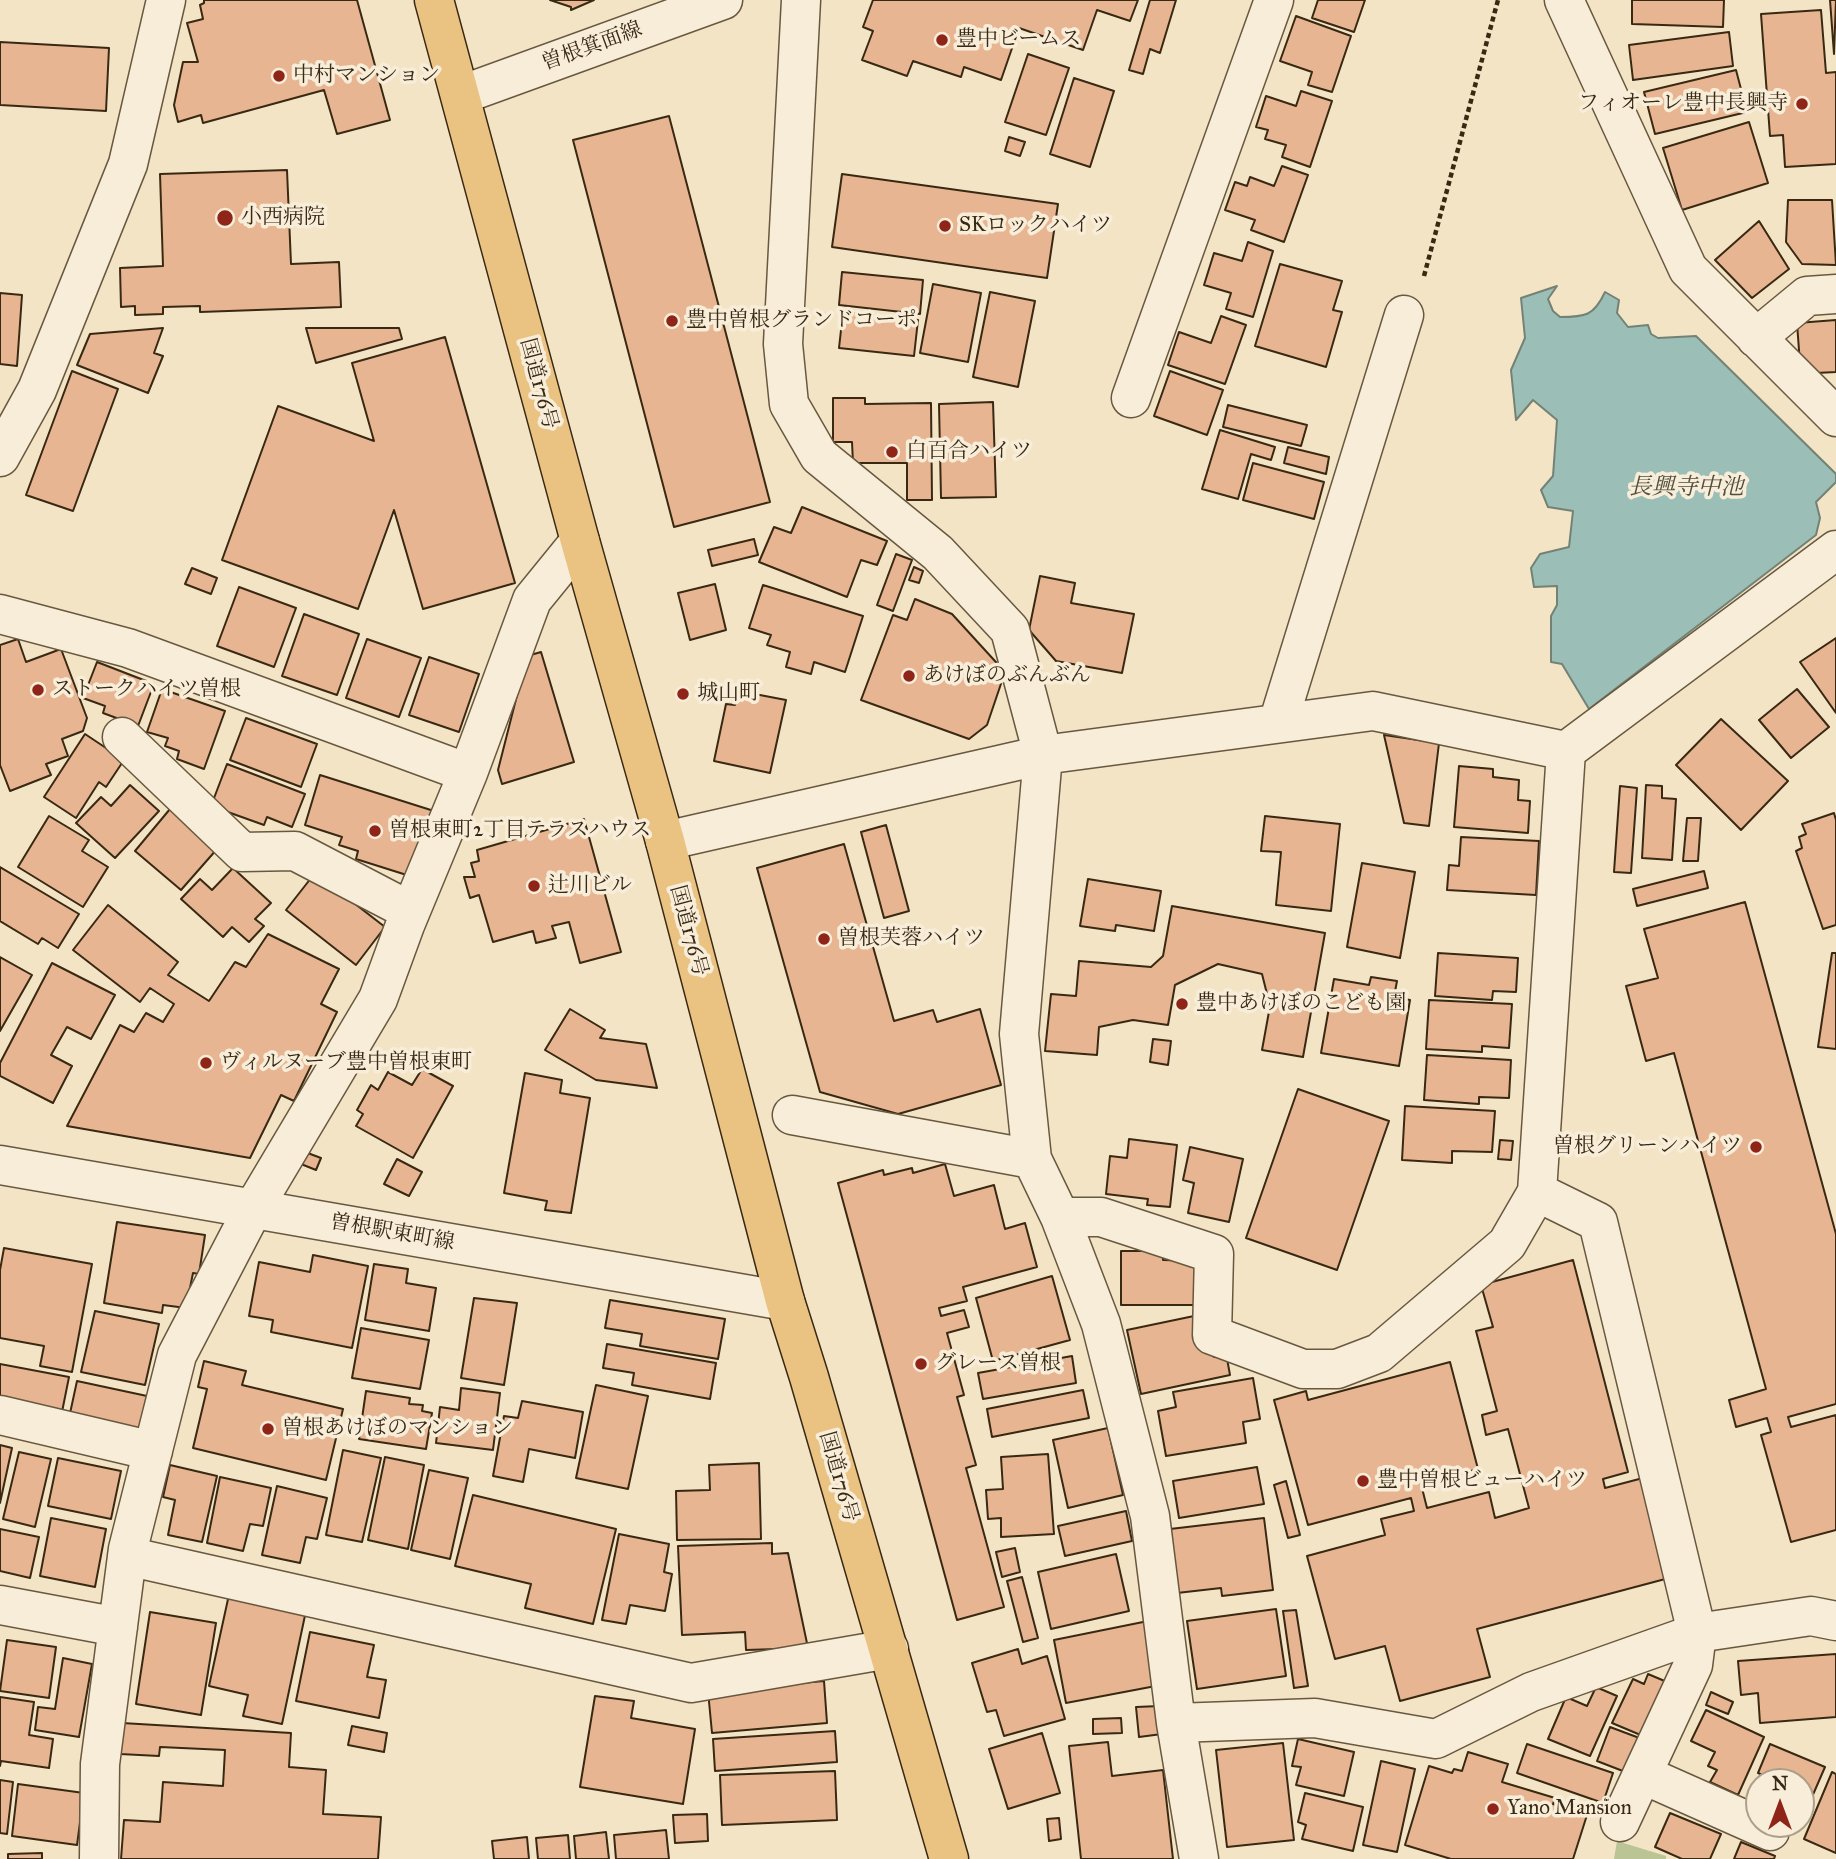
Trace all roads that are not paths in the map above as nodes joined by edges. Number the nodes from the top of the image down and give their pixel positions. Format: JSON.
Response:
{"nodes":[{"id":1,"x":166,"y":0,"type":"edge"},
{"id":2,"x":434,"y":0,"type":"edge"},
{"id":3,"x":723,"y":0,"type":"edge"},
{"id":4,"x":802,"y":0,"type":"edge"},
{"id":5,"x":1274,"y":0,"type":"edge"},
{"id":6,"x":1564,"y":0,"type":"edge"},
{"id":7,"x":461,"y":95,"type":"junction"},
{"id":8,"x":1836,"y":294,"type":"edge"},
{"id":9,"x":1404,"y":315,"type":"road end"},
{"id":10,"x":1756,"y":338,"type":"junction"},
{"id":11,"x":1131,"y":398,"type":"dead end"},
{"id":12,"x":1836,"y":417,"type":"edge"},
{"id":13,"x":0,"y":457,"type":"edge"},
{"id":14,"x":580,"y":541,"type":"junction"},
{"id":15,"x":1836,"y":550,"type":"edge"},
{"id":16,"x":0,"y":614,"type":"edge"},
{"id":17,"x":1278,"y":723,"type":"junction"},
{"id":18,"x":122,"y":737,"type":"dead end"},
{"id":19,"x":1566,"y":751,"type":"junction"},
{"id":20,"x":1043,"y":755,"type":"junction"},
{"id":21,"x":468,"y":773,"type":"junction"},
{"id":22,"x":665,"y":841,"type":"junction"},
{"id":23,"x":411,"y":911,"type":"junction"},
{"id":24,"x":792,"y":1115,"type":"dead end"},
{"id":25,"x":1032,"y":1159,"type":"junction"},
{"id":26,"x":0,"y":1166,"type":"edge"},
{"id":27,"x":1536,"y":1192,"type":"junction"},
{"id":28,"x":253,"y":1209,"type":"junction"},
{"id":29,"x":1060,"y":1217,"type":"junction"},
{"id":30,"x":785,"y":1301,"type":"junction"},
{"id":31,"x":0,"y":1415,"type":"edge"},
{"id":32,"x":153,"y":1451,"type":"junction"},
{"id":33,"x":127,"y":1556,"type":"junction"},
{"id":34,"x":0,"y":1605,"type":"edge"},
{"id":35,"x":1836,"y":1621,"type":"edge"},
{"id":36,"x":118,"y":1627,"type":"junction"},
{"id":37,"x":1697,"y":1633,"type":"junction"},
{"id":38,"x":889,"y":1649,"type":"junction"},
{"id":39,"x":1176,"y":1723,"type":"junction"},
{"id":40,"x":1644,"y":1775,"type":"junction"},
{"id":41,"x":1745,"y":1819,"type":"edge"},
{"id":42,"x":1620,"y":1822,"type":"dead end"},
{"id":43,"x":99,"y":1859,"type":"edge"},
{"id":44,"x":950,"y":1859,"type":"edge"},
{"id":45,"x":1199,"y":1859,"type":"edge"}],
"edges":[{"from":1,"to":13,"type":"street"},
{"from":2,"to":7,"type":"highway","name":"国道176号"},
{"from":3,"to":7,"type":"street","name":"曽根箕面線"},
{"from":4,"to":20,"type":"street"},
{"from":5,"to":11,"type":"street"},
{"from":6,"to":10,"type":"street"},
{"from":7,"to":14,"type":"highway","name":"国道176号"},
{"from":8,"to":10,"type":"street"},
{"from":9,"to":17,"type":"street"},
{"from":10,"to":12,"type":"street"},
{"from":14,"to":21,"type":"street"},
{"from":14,"to":22,"type":"highway","name":"国道176号"},
{"from":15,"to":19,"type":"street"},
{"from":16,"to":21,"type":"street"},
{"from":17,"to":19,"type":"street"},
{"from":17,"to":20,"type":"street"},
{"from":18,"to":23,"type":"street"},
{"from":19,"to":27,"type":"street"},
{"from":20,"to":22,"type":"street"},
{"from":20,"to":25,"type":"street"},
{"from":21,"to":23,"type":"street"},
{"from":22,"to":30,"type":"highway","name":"国道176号"},
{"from":23,"to":28,"type":"street"},
{"from":24,"to":25,"type":"street"},
{"from":25,"to":29,"type":"street"},
{"from":26,"to":28,"type":"street","name":"曽根駅東町線"},
{"from":27,"to":29,"type":"street"},
{"from":27,"to":37,"type":"street"},
{"from":28,"to":30,"type":"street","name":"曽根駅東町線"},
{"from":28,"to":32,"type":"street"},
{"from":29,"to":39,"type":"street"},
{"from":30,"to":38,"type":"highway","name":"国道176号"},
{"from":31,"to":32,"type":"street"},
{"from":32,"to":33,"type":"street"},
{"from":33,"to":36,"type":"street"},
{"from":33,"to":38,"type":"street"},
{"from":34,"to":36,"type":"street"},
{"from":35,"to":37,"type":"street"},
{"from":36,"to":43,"type":"street"},
{"from":37,"to":39,"type":"street"},
{"from":37,"to":40,"type":"street"},
{"from":38,"to":44,"type":"highway","name":"国道176号"},
{"from":39,"to":45,"type":"street"},
{"from":40,"to":41,"type":"street"},
{"from":40,"to":42,"type":"street"}]}
